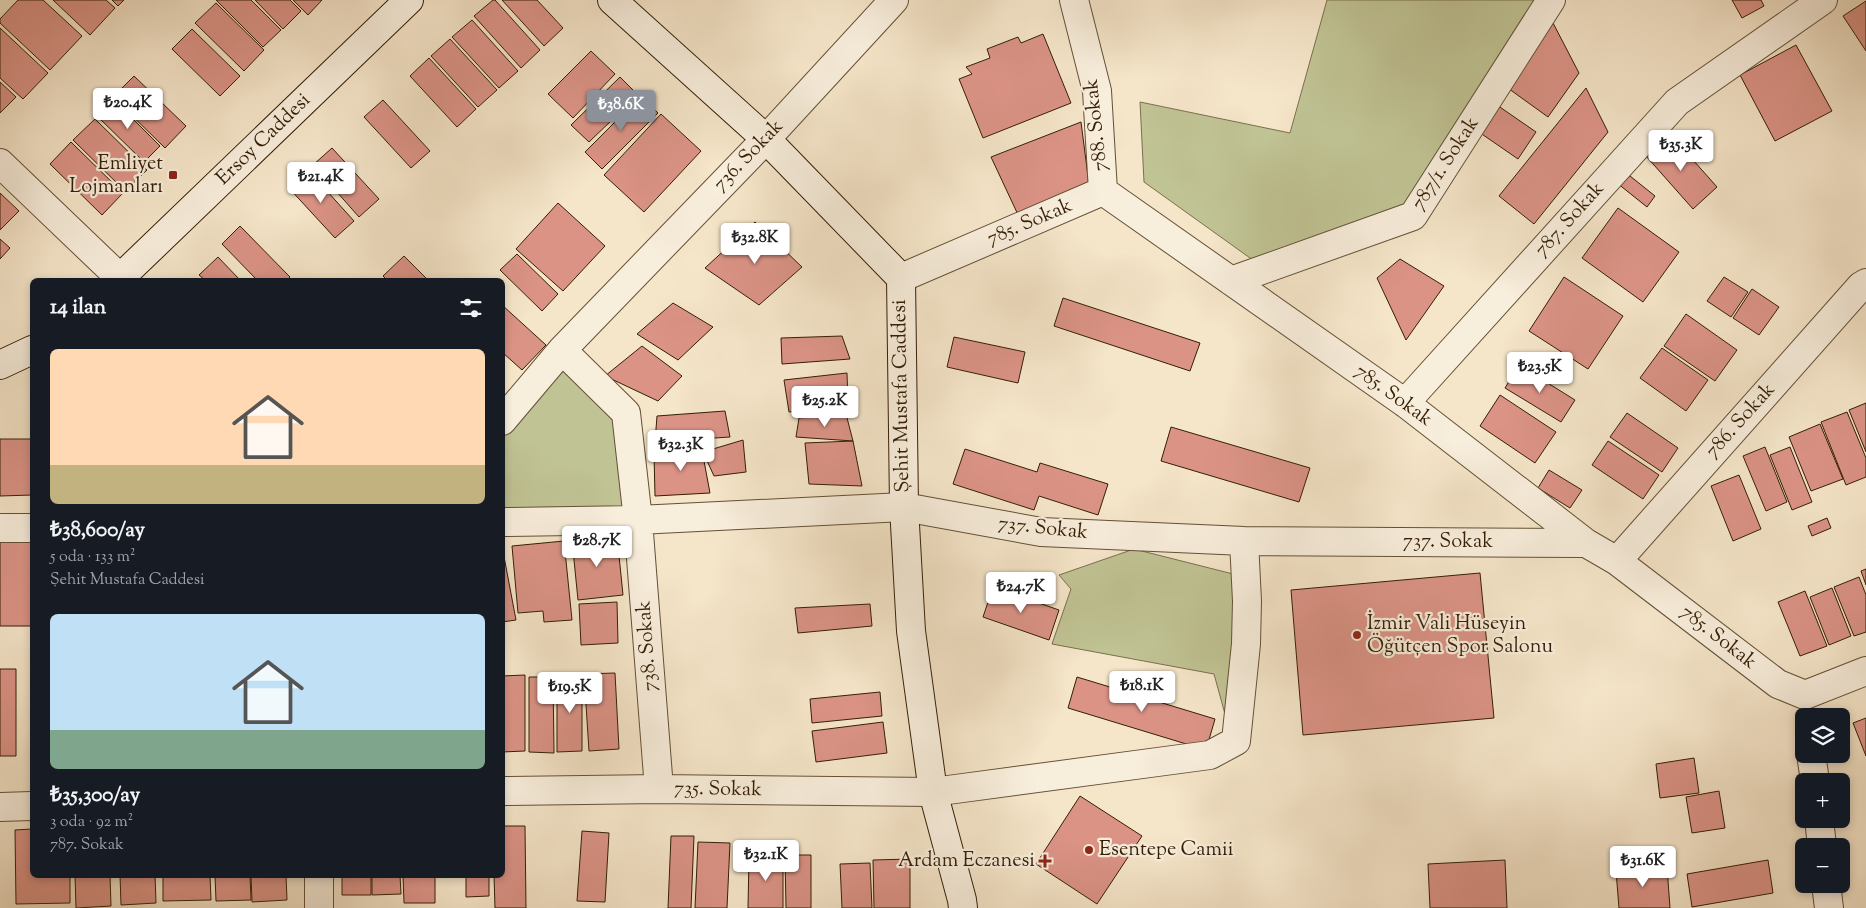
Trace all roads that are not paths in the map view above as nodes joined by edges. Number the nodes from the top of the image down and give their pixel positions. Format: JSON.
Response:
{"nodes":[{"id":1,"x":409,"y":0,"type":"edge"},
{"id":2,"x":612,"y":0,"type":"edge"},
{"id":3,"x":894,"y":0,"type":"edge"},
{"id":4,"x":1074,"y":0,"type":"edge"},
{"id":5,"x":1551,"y":0,"type":"edge"},
{"id":6,"x":1823,"y":0,"type":"edge"},
{"id":7,"x":766,"y":139,"type":"junction"},
{"id":8,"x":0,"y":163,"type":"edge"},
{"id":9,"x":1103,"y":191,"type":"junction"},
{"id":10,"x":118,"y":278,"type":"edge"},
{"id":11,"x":120,"y":278,"type":"edge"},
{"id":12,"x":901,"y":278,"type":"junction"},
{"id":13,"x":1231,"y":281,"type":"junction"},
{"id":14,"x":1866,"y":283,"type":"edge"},
{"id":15,"x":562,"y":350,"type":"junction"},
{"id":16,"x":30,"y":351,"type":"edge"},
{"id":17,"x":0,"y":365,"type":"edge"},
{"id":18,"x":1405,"y":403,"type":"junction"},
{"id":19,"x":505,"y":417,"type":"edge"},
{"id":20,"x":904,"y":507,"type":"junction"},
{"id":21,"x":638,"y":520,"type":"junction"},
{"id":22,"x":505,"y":522,"type":"edge"},
{"id":23,"x":0,"y":528,"type":"edge"},
{"id":24,"x":30,"y":528,"type":"edge"},
{"id":25,"x":1244,"y":541,"type":"junction"},
{"id":26,"x":1586,"y":543,"type":"junction"},
{"id":27,"x":1617,"y":561,"type":"junction"},
{"id":28,"x":1866,"y":671,"type":"edge"},
{"id":29,"x":1806,"y":706,"type":"edge"},
{"id":30,"x":659,"y":789,"type":"junction"},
{"id":31,"x":505,"y":791,"type":"edge"},
{"id":32,"x":933,"y":792,"type":"junction"},
{"id":33,"x":30,"y":806,"type":"edge"},
{"id":34,"x":0,"y":807,"type":"edge"},
{"id":35,"x":319,"y":878,"type":"edge"},
{"id":36,"x":1827,"y":893,"type":"edge"},
{"id":37,"x":966,"y":905,"type":"edge"},
{"id":38,"x":318,"y":908,"type":"edge"},
{"id":39,"x":1829,"y":908,"type":"edge"}],
"edges":[{"from":1,"to":11,"type":"street","name":"Ersoy Caddesi"},
{"from":2,"to":7,"type":"street","name":"Şehit Mustafa Caddesi"},
{"from":3,"to":7,"type":"street","name":"736. Sokak"},
{"from":4,"to":9,"type":"street","name":"788. Sokak"},
{"from":5,"to":13,"type":"street","name":"787/1. Sokak"},
{"from":6,"to":18,"type":"street","name":"787. Sokak"},
{"from":7,"to":12,"type":"street","name":"Şehit Mustafa Caddesi"},
{"from":7,"to":15,"type":"street","name":"736. Sokak"},
{"from":8,"to":10,"type":"street"},
{"from":9,"to":12,"type":"street","name":"785. Sokak"},
{"from":9,"to":13,"type":"street","name":"785. Sokak"},
{"from":12,"to":20,"type":"street","name":"Şehit Mustafa Caddesi"},
{"from":13,"to":18,"type":"street","name":"785. Sokak"},
{"from":14,"to":27,"type":"street","name":"786. Sokak"},
{"from":15,"to":19,"type":"street","name":"736. Sokak"},
{"from":15,"to":21,"type":"street","name":"738. Sokak"},
{"from":16,"to":17,"type":"street"},
{"from":18,"to":26,"type":"street","name":"785. Sokak"},
{"from":20,"to":21,"type":"street","name":"737. Sokak"},
{"from":20,"to":25,"type":"street","name":"737. Sokak"},
{"from":20,"to":32,"type":"street","name":"Şehit Mustafa Caddesi"},
{"from":21,"to":22,"type":"street","name":"737. Sokak"},
{"from":21,"to":30,"type":"street","name":"738. Sokak"},
{"from":23,"to":24,"type":"street"},
{"from":25,"to":26,"type":"street","name":"737. Sokak"},
{"from":25,"to":32,"type":"street","name":"735. Sokak"},
{"from":26,"to":27,"type":"street","name":"785. Sokak"},
{"from":27,"to":29,"type":"street","name":"785. Sokak"},
{"from":28,"to":29,"type":"street","name":"785. Sokak"},
{"from":30,"to":31,"type":"street","name":"735. Sokak"},
{"from":30,"to":32,"type":"street","name":"735. Sokak"},
{"from":32,"to":37,"type":"street","name":"Şehit Mustafa Caddesi"},
{"from":33,"to":34,"type":"street"},
{"from":35,"to":38,"type":"street"},
{"from":36,"to":39,"type":"street"}]}
